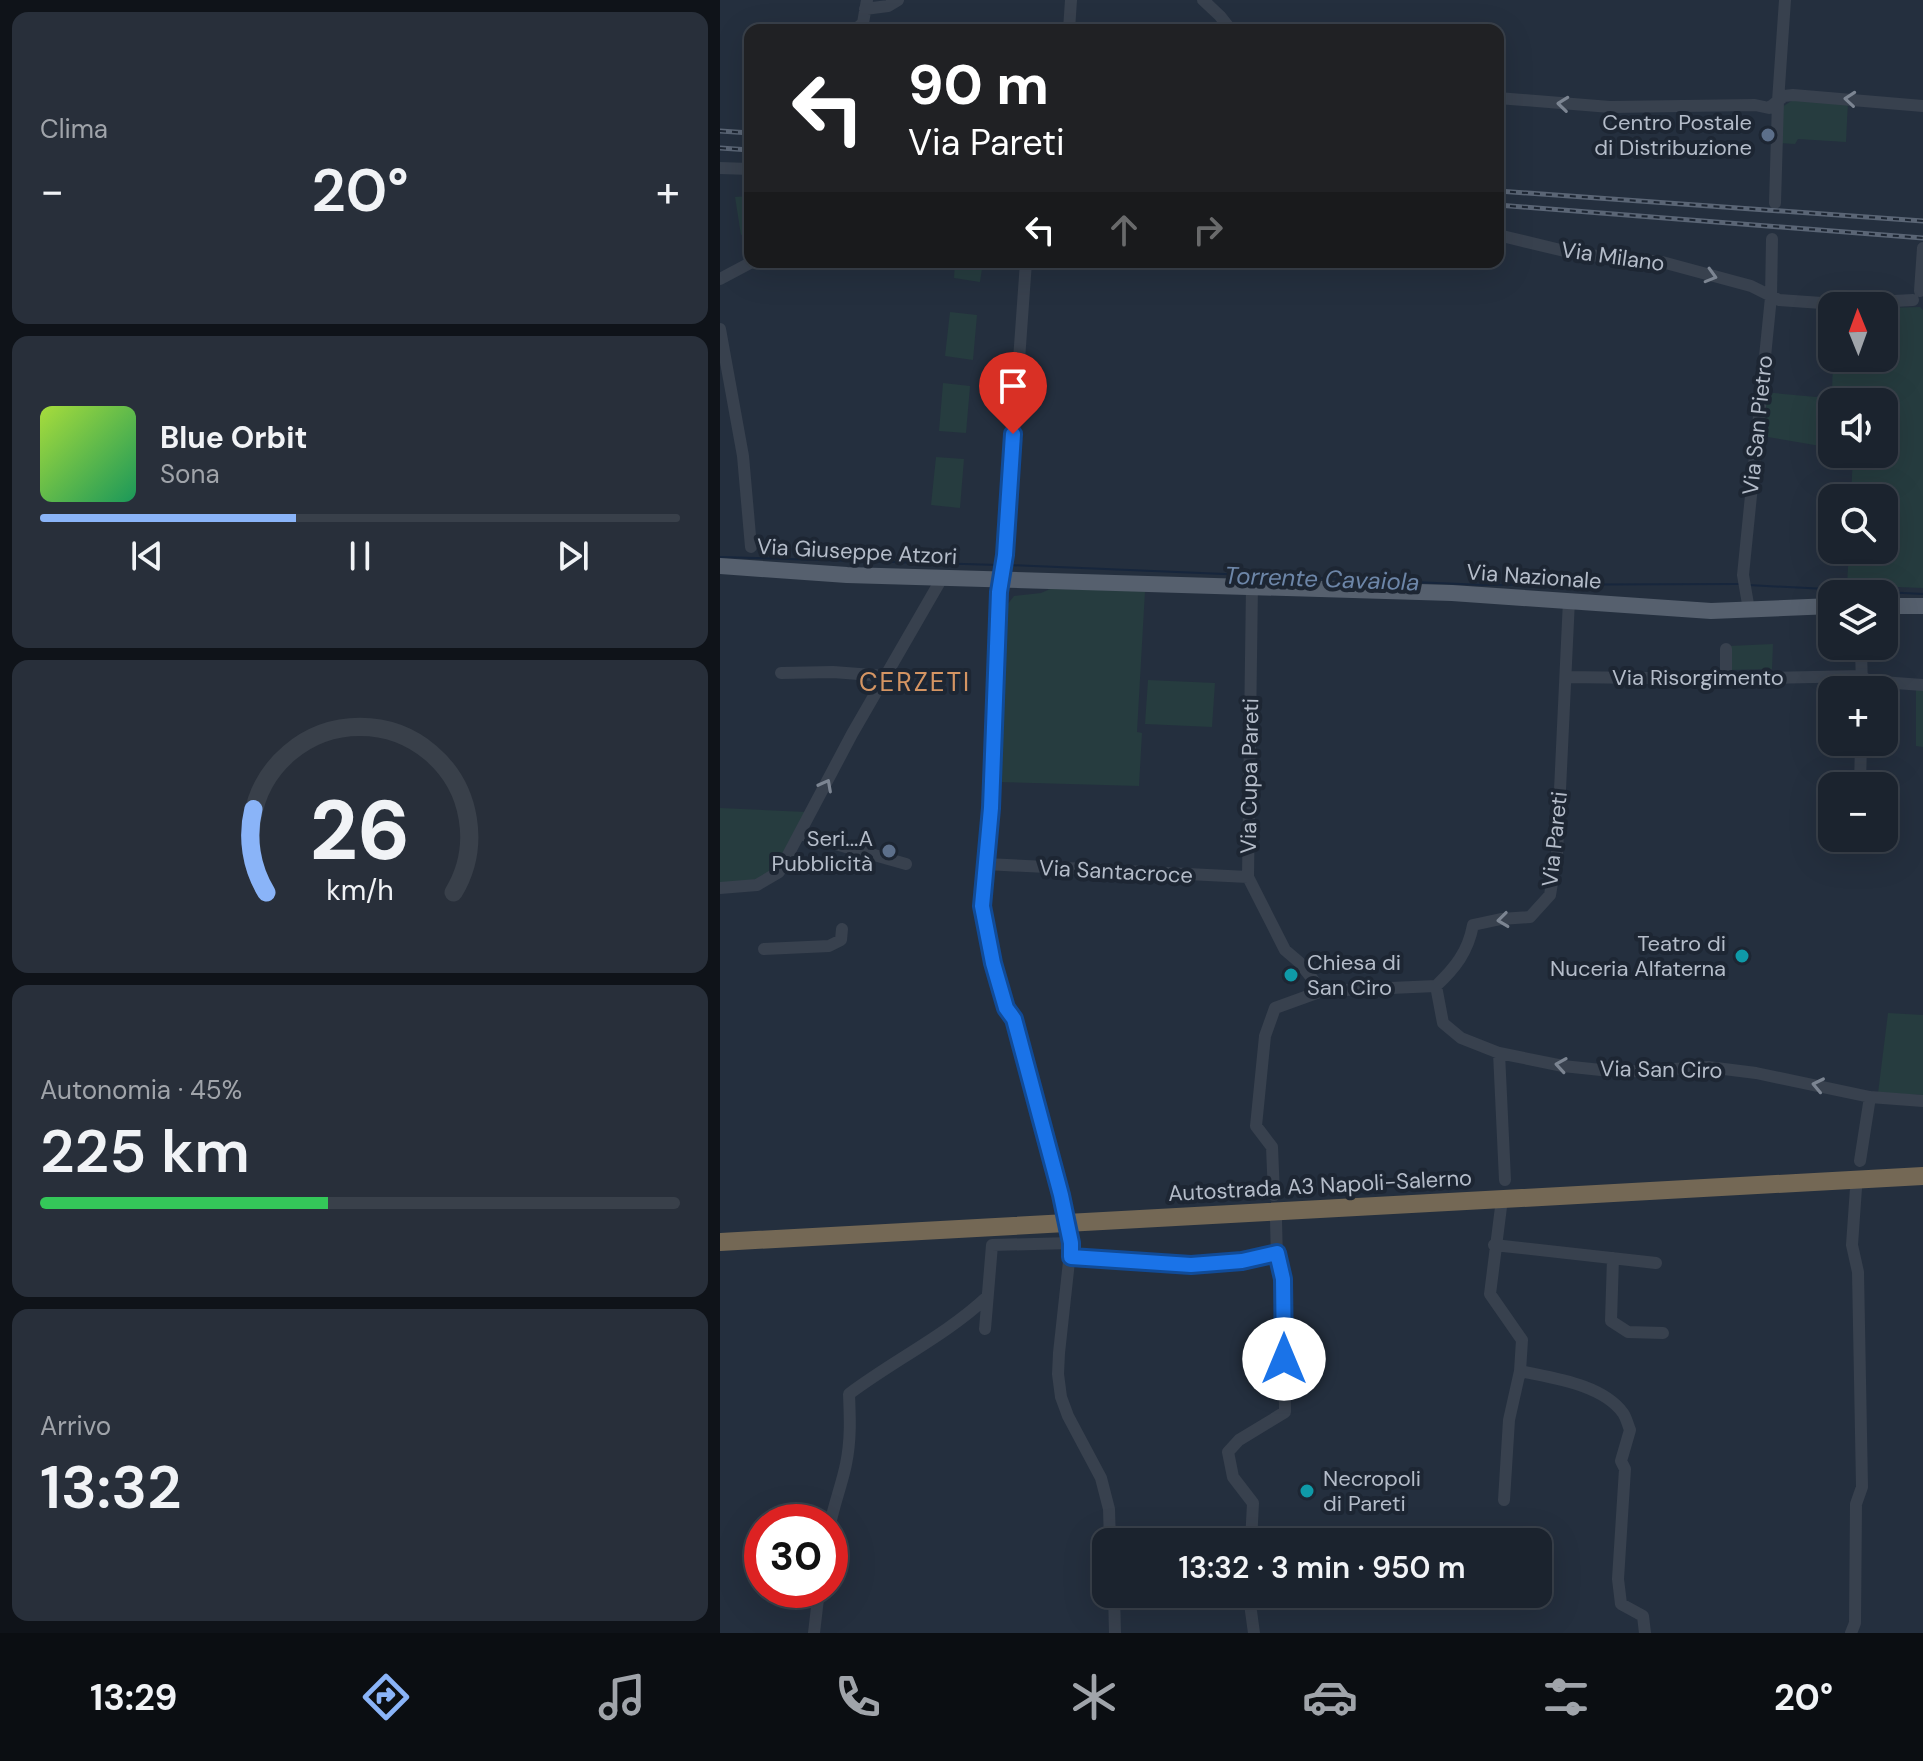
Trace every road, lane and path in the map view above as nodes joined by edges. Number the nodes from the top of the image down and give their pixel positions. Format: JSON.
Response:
{"nodes":[{"id":1,"x":898,"y":0,"type":"edge"},
{"id":2,"x":1071,"y":0,"type":"edge"},
{"id":3,"x":1203,"y":0,"type":"edge"},
{"id":4,"x":1785,"y":0,"type":"edge"},
{"id":5,"x":866,"y":4,"type":"edge"},
{"id":6,"x":864,"y":24,"type":"edge"},
{"id":7,"x":1069,"y":24,"type":"edge"},
{"id":8,"x":1225,"y":24,"type":"edge"},
{"id":9,"x":1504,"y":98,"type":"edge"},
{"id":10,"x":1778,"y":101,"type":"junction"},
{"id":11,"x":1923,"y":106,"type":"edge"},
{"id":12,"x":720,"y":168,"type":"edge"},
{"id":13,"x":744,"y":169,"type":"edge"},
{"id":14,"x":1775,"y":203,"type":"dead end"},
{"id":15,"x":1504,"y":236,"type":"edge"},
{"id":16,"x":1772,"y":239,"type":"dead end"},
{"id":17,"x":1923,"y":248,"type":"edge"},
{"id":18,"x":744,"y":266,"type":"edge"},
{"id":19,"x":1026,"y":268,"type":"edge"},
{"id":20,"x":720,"y":279,"type":"edge"},
{"id":21,"x":1771,"y":297,"type":"junction"},
{"id":22,"x":1920,"y":297,"type":"edge"},
{"id":23,"x":720,"y":329,"type":"edge"},
{"id":24,"x":751,"y":547,"type":"dead end"},
{"id":25,"x":720,"y":566,"type":"edge"},
{"id":26,"x":999,"y":577,"type":"junction"},
{"id":27,"x":942,"y":578,"type":"junction"},
{"id":28,"x":1252,"y":585,"type":"junction"},
{"id":29,"x":1569,"y":600,"type":"junction"},
{"id":30,"x":1748,"y":604,"type":"junction"},
{"id":31,"x":1818,"y":606,"type":"edge"},
{"id":32,"x":1898,"y":606,"type":"edge"},
{"id":33,"x":1923,"y":606,"type":"edge"},
{"id":34,"x":1726,"y":649,"type":"dead end"},
{"id":35,"x":1861,"y":660,"type":"edge"},
{"id":36,"x":781,"y":673,"type":"dead end"},
{"id":37,"x":885,"y":676,"type":"junction"},
{"id":38,"x":1862,"y":676,"type":"edge"},
{"id":39,"x":1566,"y":677,"type":"junction"},
{"id":40,"x":1818,"y":677,"type":"edge"},
{"id":41,"x":1726,"y":679,"type":"junction"},
{"id":42,"x":1898,"y":683,"type":"edge"},
{"id":43,"x":1923,"y":685,"type":"edge"},
{"id":44,"x":800,"y":834,"type":"junction"},
{"id":45,"x":906,"y":864,"type":"dead end"},
{"id":46,"x":985,"y":864,"type":"junction"},
{"id":47,"x":1248,"y":877,"type":"junction"},
{"id":48,"x":720,"y":888,"type":"edge"},
{"id":49,"x":842,"y":929,"type":"dead end"},
{"id":50,"x":764,"y":949,"type":"dead end"},
{"id":51,"x":1436,"y":986,"type":"junction"},
{"id":52,"x":1322,"y":991,"type":"junction"},
{"id":53,"x":1499,"y":1053,"type":"junction"},
{"id":54,"x":1870,"y":1097,"type":"junction"},
{"id":55,"x":1923,"y":1101,"type":"edge"},
{"id":56,"x":1860,"y":1161,"type":"dead end"},
{"id":57,"x":1923,"y":1165,"type":"edge"},
{"id":58,"x":1923,"y":1176,"type":"edge"},
{"id":59,"x":1505,"y":1180,"type":"dead end"},
{"id":60,"x":1856,"y":1188,"type":"dead end"},
{"id":61,"x":1274,"y":1195,"type":"dead end"},
{"id":62,"x":1501,"y":1207,"type":"dead end"},
{"id":63,"x":1276,"y":1220,"type":"dead end"},
{"id":64,"x":720,"y":1231,"type":"edge"},
{"id":65,"x":720,"y":1242,"type":"edge"},
{"id":66,"x":1494,"y":1245,"type":"junction"},
{"id":67,"x":1071,"y":1250,"type":"junction"},
{"id":68,"x":1277,"y":1253,"type":"junction"},
{"id":69,"x":1613,"y":1258,"type":"junction"},
{"id":70,"x":1656,"y":1263,"type":"dead end"},
{"id":71,"x":987,"y":1297,"type":"junction"},
{"id":72,"x":985,"y":1329,"type":"dead end"},
{"id":73,"x":1663,"y":1333,"type":"dead end"},
{"id":74,"x":1520,"y":1371,"type":"junction"},
{"id":75,"x":1504,"y":1500,"type":"dead end"},
{"id":76,"x":834,"y":1504,"type":"edge"},
{"id":77,"x":1110,"y":1528,"type":"edge"},
{"id":78,"x":1252,"y":1528,"type":"edge"},
{"id":79,"x":817,"y":1608,"type":"edge"},
{"id":80,"x":1114,"y":1608,"type":"edge"},
{"id":81,"x":1251,"y":1608,"type":"edge"},
{"id":82,"x":814,"y":1633,"type":"edge"},
{"id":83,"x":1115,"y":1633,"type":"edge"},
{"id":84,"x":1254,"y":1633,"type":"edge"},
{"id":85,"x":1645,"y":1633,"type":"edge"},
{"id":86,"x":1851,"y":1633,"type":"edge"}],
"edges":[{"from":1,"to":5,"type":"street"},
{"from":2,"to":7,"type":"street"},
{"from":3,"to":8,"type":"street"},
{"from":4,"to":10,"type":"street"},
{"from":5,"to":6,"type":"street"},
{"from":10,"to":9,"type":"street","one_way":true},
{"from":11,"to":10,"type":"street","one_way":true},
{"from":10,"to":14,"type":"street"},
{"from":12,"to":13,"type":"street"},
{"from":15,"to":21,"type":"street","name":"Via Milano","one_way":true},
{"from":16,"to":21,"type":"street","name":"Via San Pietro"},
{"from":17,"to":22,"type":"street"},
{"from":18,"to":20,"type":"street"},
{"from":19,"to":26,"type":"street"},
{"from":21,"to":22,"type":"street","name":"Via Milano"},
{"from":21,"to":30,"type":"street","name":"Via San Pietro"},
{"from":23,"to":24,"type":"street"},
{"from":25,"to":27,"type":"main road","name":"Via Giuseppe Atzori"},
{"from":26,"to":27,"type":"main road","name":"Via Giuseppe Atzori"},
{"from":26,"to":28,"type":"main road","name":"Via Nazionale"},
{"from":26,"to":46,"type":"street"},
{"from":27,"to":37,"type":"street"},
{"from":28,"to":29,"type":"main road","name":"Via Nazionale"},
{"from":28,"to":47,"type":"street","name":"Via Cupa Pareti"},
{"from":29,"to":30,"type":"main road","name":"Via Nazionale"},
{"from":29,"to":39,"type":"street","name":"Via Pareti"},
{"from":30,"to":31,"type":"main road","name":"Via Nazionale"},
{"from":32,"to":33,"type":"main road"},
{"from":34,"to":41,"type":"street"},
{"from":35,"to":38,"type":"street"},
{"from":36,"to":37,"type":"street"},
{"from":44,"to":37,"type":"street","one_way":true},
{"from":39,"to":41,"type":"street","name":"Via Risorgimento"},
{"from":39,"to":51,"type":"street","name":"Via Pareti","one_way":true},
{"from":40,"to":41,"type":"street","name":"Via Risorgimento"},
{"from":42,"to":43,"type":"street","name":"Via Risorgimento"},
{"from":44,"to":45,"type":"street"},
{"from":44,"to":48,"type":"street"},
{"from":46,"to":47,"type":"street","name":"Via Santacroce"},
{"from":46,"to":67,"type":"street"},
{"from":47,"to":52,"type":"street","name":"Via Cupa Pareti"},
{"from":49,"to":50,"type":"street"},
{"from":51,"to":52,"type":"street"},
{"from":51,"to":53,"type":"street","name":"Via San Ciro"},
{"from":52,"to":61,"type":"street"},
{"from":54,"to":53,"type":"street","name":"Via San Ciro","one_way":true},
{"from":53,"to":59,"type":"street"},
{"from":54,"to":55,"type":"street","name":"Via San Ciro"},
{"from":54,"to":56,"type":"street"},
{"from":57,"to":64,"type":"highway","name":"Autostrada A3 Napoli-Salerno"},
{"from":58,"to":65,"type":"highway","name":"Autostrada A3 Napoli-Salerno"},
{"from":60,"to":86,"type":"street"},
{"from":62,"to":66,"type":"street"},
{"from":63,"to":68,"type":"street"},
{"from":66,"to":69,"type":"street"},
{"from":66,"to":74,"type":"street"},
{"from":67,"to":68,"type":"street"},
{"from":67,"to":71,"type":"street"},
{"from":67,"to":77,"type":"street"},
{"from":68,"to":78,"type":"street"},
{"from":69,"to":70,"type":"street"},
{"from":69,"to":73,"type":"street"},
{"from":71,"to":72,"type":"street"},
{"from":71,"to":76,"type":"street"},
{"from":74,"to":75,"type":"street"},
{"from":74,"to":85,"type":"street"},
{"from":79,"to":82,"type":"street"},
{"from":80,"to":83,"type":"street"},
{"from":81,"to":84,"type":"street"}]}
